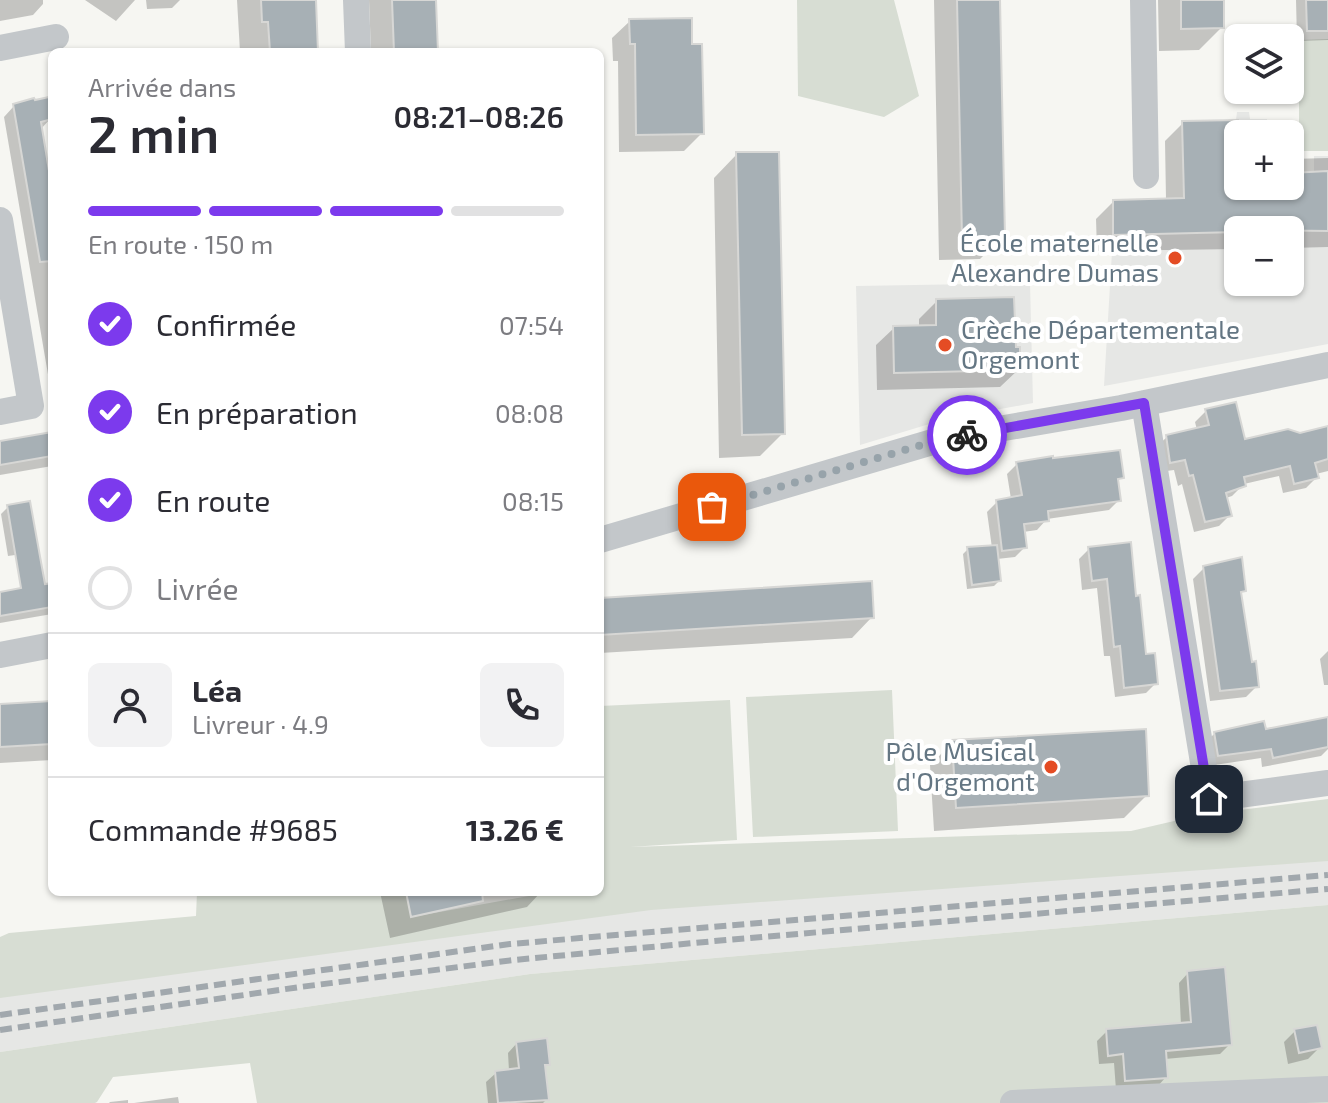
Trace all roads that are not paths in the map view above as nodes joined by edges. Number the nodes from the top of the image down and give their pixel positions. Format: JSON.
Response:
{"nodes":[{"id":1,"x":356,"y":0,"type":"edge"},
{"id":2,"x":1143,"y":0,"type":"edge"},
{"id":3,"x":56,"y":37,"type":"dead end"},
{"id":4,"x":0,"y":48,"type":"edge"},
{"id":5,"x":358,"y":48,"type":"edge"},
{"id":6,"x":1146,"y":176,"type":"dead end"},
{"id":7,"x":0,"y":220,"type":"edge"},
{"id":8,"x":1328,"y":365,"type":"edge"},
{"id":9,"x":1144,"y":403,"type":"junction"},
{"id":10,"x":0,"y":412,"type":"edge"},
{"id":11,"x":604,"y":539,"type":"edge"},
{"id":12,"x":48,"y":646,"type":"edge"},
{"id":13,"x":0,"y":655,"type":"edge"},
{"id":14,"x":1328,"y":783,"type":"edge"},
{"id":15,"x":1328,"y":1089,"type":"edge"},
{"id":16,"x":1013,"y":1103,"type":"edge"}],
"edges":[{"from":1,"to":5,"type":"street"},
{"from":2,"to":6,"type":"street"},
{"from":3,"to":4,"type":"street"},
{"from":7,"to":10,"type":"street"},
{"from":8,"to":9,"type":"street"},
{"from":9,"to":11,"type":"street"},
{"from":9,"to":14,"type":"street"},
{"from":12,"to":13,"type":"street"},
{"from":15,"to":16,"type":"street"}]}
